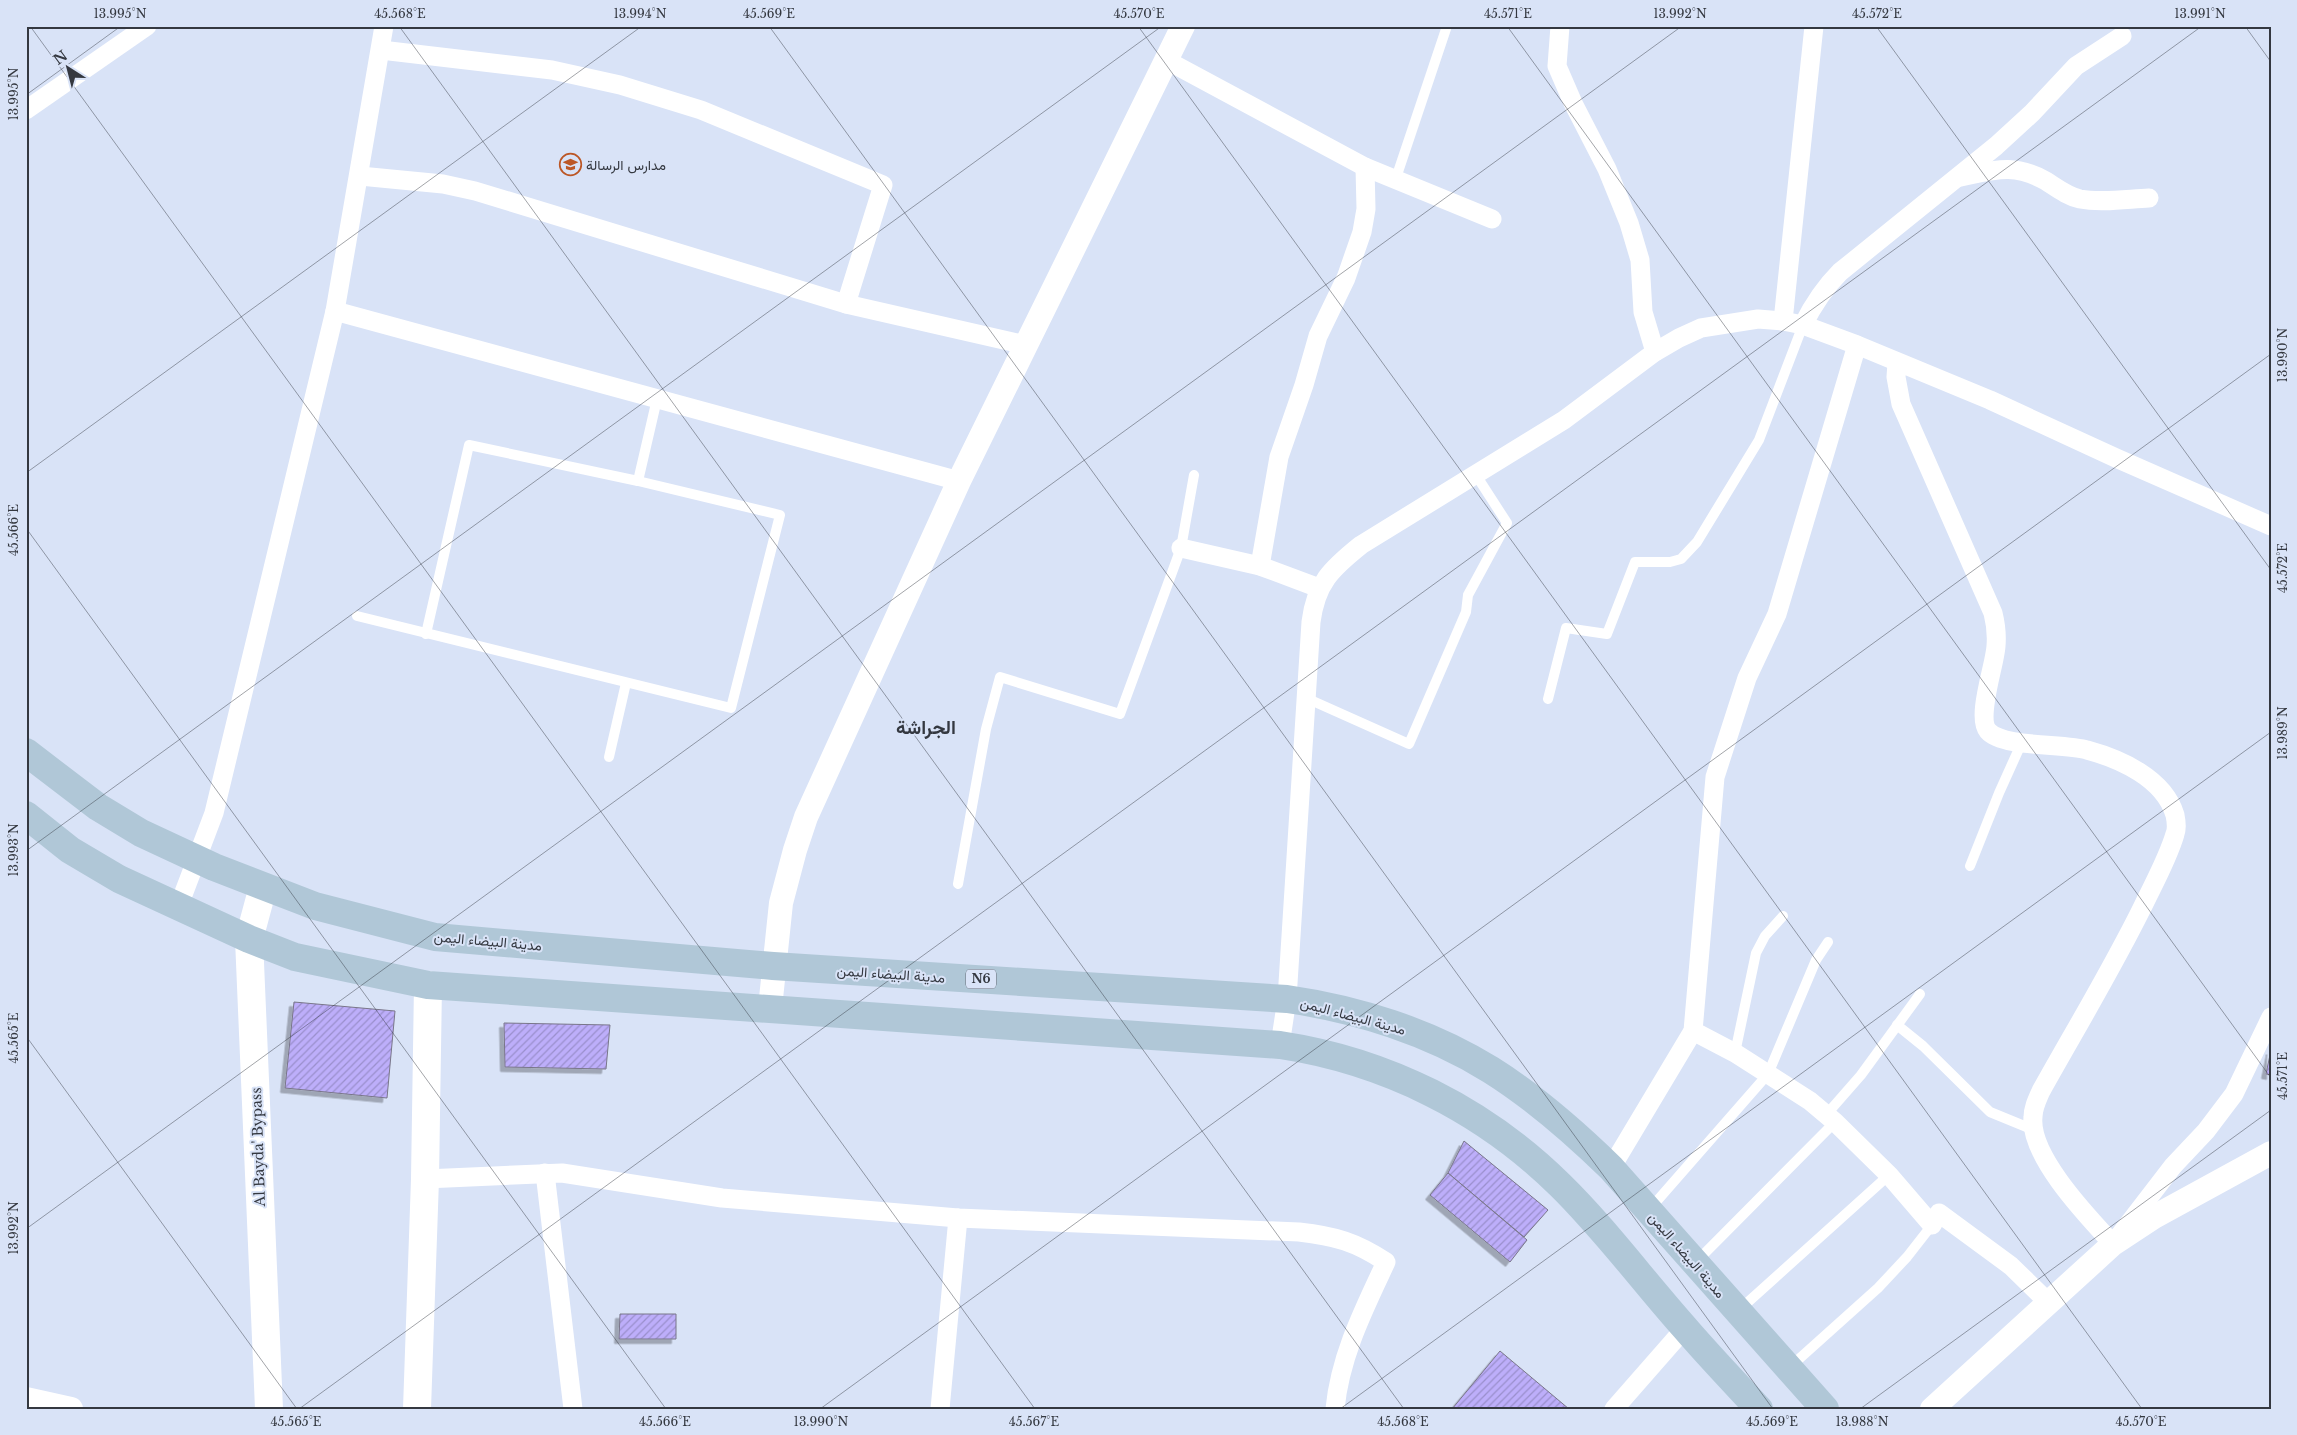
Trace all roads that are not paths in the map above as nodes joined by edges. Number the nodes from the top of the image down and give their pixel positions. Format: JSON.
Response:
{"nodes":[{"id":1,"x":147,"y":26,"type":"edge"},
{"id":2,"x":384,"y":26,"type":"edge"},
{"id":3,"x":1183,"y":26,"type":"edge"},
{"id":4,"x":1448,"y":26,"type":"edge"},
{"id":5,"x":1560,"y":26,"type":"edge"},
{"id":6,"x":1814,"y":26,"type":"edge"},
{"id":7,"x":2122,"y":36,"type":"dead end"},
{"id":8,"x":381,"y":50,"type":"junction"},
{"id":9,"x":1166,"y":60,"type":"junction"},
{"id":10,"x":26,"y":110,"type":"edge"},
{"id":11,"x":1365,"y":168,"type":"junction"},
{"id":12,"x":360,"y":176,"type":"junction"},
{"id":13,"x":1955,"y":179,"type":"junction"},
{"id":14,"x":1395,"y":181,"type":"junction"},
{"id":15,"x":2149,"y":198,"type":"dead end"},
{"id":16,"x":1492,"y":219,"type":"dead end"},
{"id":17,"x":846,"y":304,"type":"junction"},
{"id":18,"x":335,"y":311,"type":"junction"},
{"id":19,"x":1782,"y":320,"type":"junction"},
{"id":20,"x":1803,"y":325,"type":"junction"},
{"id":21,"x":1026,"y":345,"type":"junction"},
{"id":22,"x":1857,"y":345,"type":"junction"},
{"id":23,"x":1656,"y":352,"type":"junction"},
{"id":24,"x":1897,"y":363,"type":"junction"},
{"id":25,"x":657,"y":399,"type":"junction"},
{"id":26,"x":1194,"y":475,"type":"dead end"},
{"id":27,"x":1476,"y":475,"type":"junction"},
{"id":28,"x":638,"y":481,"type":"junction"},
{"id":29,"x":959,"y":481,"type":"junction"},
{"id":30,"x":2271,"y":526,"type":"edge"},
{"id":31,"x":1181,"y":548,"type":"junction"},
{"id":32,"x":1260,"y":566,"type":"junction"},
{"id":33,"x":1319,"y":588,"type":"junction"},
{"id":34,"x":357,"y":616,"type":"dead end"},
{"id":35,"x":426,"y":634,"type":"junction"},
{"id":36,"x":626,"y":683,"type":"junction"},
{"id":37,"x":1306,"y":698,"type":"junction"},
{"id":38,"x":1548,"y":698,"type":"dead end"},
{"id":39,"x":2022,"y":742,"type":"junction"},
{"id":40,"x":26,"y":752,"type":"edge"},
{"id":41,"x":609,"y":756,"type":"dead end"},
{"id":42,"x":26,"y":815,"type":"edge"},
{"id":43,"x":198,"y":859,"type":"junction"},
{"id":44,"x":1970,"y":866,"type":"dead end"},
{"id":45,"x":958,"y":884,"type":"dead end"},
{"id":46,"x":263,"y":887,"type":"junction"},
{"id":47,"x":178,"y":908,"type":"junction"},
{"id":48,"x":1783,"y":916,"type":"dead end"},
{"id":49,"x":249,"y":939,"type":"junction"},
{"id":50,"x":1828,"y":942,"type":"dead end"},
{"id":51,"x":773,"y":966,"type":"junction"},
{"id":52,"x":428,"y":985,"type":"junction"},
{"id":53,"x":1920,"y":994,"type":"dead end"},
{"id":54,"x":1287,"y":999,"type":"junction"},
{"id":55,"x":770,"y":1008,"type":"junction"},
{"id":56,"x":2271,"y":1017,"type":"edge"},
{"id":57,"x":1897,"y":1025,"type":"junction"},
{"id":58,"x":1693,"y":1031,"type":"junction"},
{"id":59,"x":1280,"y":1045,"type":"junction"},
{"id":60,"x":1735,"y":1052,"type":"junction"},
{"id":61,"x":1768,"y":1074,"type":"junction"},
{"id":62,"x":1831,"y":1118,"type":"junction"},
{"id":63,"x":2034,"y":1130,"type":"junction"},
{"id":64,"x":2271,"y":1153,"type":"edge"},
{"id":65,"x":1611,"y":1168,"type":"junction"},
{"id":66,"x":544,"y":1173,"type":"junction"},
{"id":67,"x":1889,"y":1175,"type":"junction"},
{"id":68,"x":425,"y":1180,"type":"junction"},
{"id":69,"x":1648,"y":1211,"type":"junction"},
{"id":70,"x":958,"y":1218,"type":"junction"},
{"id":71,"x":1932,"y":1225,"type":"junction"},
{"id":72,"x":2113,"y":1244,"type":"junction"},
{"id":73,"x":1695,"y":1263,"type":"junction"},
{"id":74,"x":2048,"y":1302,"type":"junction"},
{"id":75,"x":1737,"y":1311,"type":"junction"},
{"id":76,"x":1685,"y":1328,"type":"junction"},
{"id":77,"x":1788,"y":1369,"type":"junction"},
{"id":78,"x":26,"y":1399,"type":"edge"},
{"id":79,"x":71,"y":1409,"type":"edge"},
{"id":80,"x":269,"y":1409,"type":"edge"},
{"id":81,"x":418,"y":1409,"type":"edge"},
{"id":82,"x":573,"y":1409,"type":"edge"},
{"id":83,"x":940,"y":1409,"type":"edge"},
{"id":84,"x":1335,"y":1409,"type":"edge"},
{"id":85,"x":1614,"y":1409,"type":"edge"},
{"id":86,"x":1759,"y":1409,"type":"edge"},
{"id":87,"x":1825,"y":1409,"type":"edge"},
{"id":88,"x":1932,"y":1409,"type":"edge"}],
"edges":[{"from":1,"to":10,"type":"street"},
{"from":2,"to":8,"type":"street"},
{"from":3,"to":9,"type":"street"},
{"from":4,"to":14,"type":"lane"},
{"from":5,"to":23,"type":"street"},
{"from":6,"to":19,"type":"street"},
{"from":7,"to":13,"type":"street"},
{"from":8,"to":12,"type":"street"},
{"from":8,"to":17,"type":"street"},
{"from":9,"to":11,"type":"street"},
{"from":9,"to":21,"type":"street"},
{"from":11,"to":14,"type":"street"},
{"from":11,"to":32,"type":"street"},
{"from":12,"to":17,"type":"street"},
{"from":12,"to":18,"type":"street"},
{"from":13,"to":15,"type":"street"},
{"from":13,"to":20,"type":"street"},
{"from":14,"to":16,"type":"street"},
{"from":17,"to":21,"type":"street"},
{"from":18,"to":25,"type":"street"},
{"from":18,"to":43,"type":"street"},
{"from":19,"to":20,"type":"street"},
{"from":19,"to":23,"type":"street"},
{"from":20,"to":22,"type":"street"},
{"from":20,"to":38,"type":"lane"},
{"from":21,"to":29,"type":"street"},
{"from":22,"to":24,"type":"street"},
{"from":22,"to":58,"type":"street"},
{"from":23,"to":27,"type":"street"},
{"from":24,"to":30,"type":"street"},
{"from":24,"to":39,"type":"street"},
{"from":25,"to":28,"type":"lane"},
{"from":25,"to":29,"type":"street"},
{"from":26,"to":31,"type":"lane"},
{"from":27,"to":33,"type":"street"},
{"from":27,"to":37,"type":"lane"},
{"from":28,"to":35,"type":"lane"},
{"from":28,"to":36,"type":"lane"},
{"from":29,"to":51,"type":"street"},
{"from":31,"to":32,"type":"street"},
{"from":31,"to":45,"type":"lane"},
{"from":32,"to":33,"type":"street"},
{"from":33,"to":37,"type":"street"},
{"from":34,"to":35,"type":"lane"},
{"from":35,"to":36,"type":"lane"},
{"from":36,"to":41,"type":"lane"},
{"from":37,"to":54,"type":"street"},
{"from":39,"to":44,"type":"lane"},
{"from":39,"to":63,"type":"street"},
{"from":40,"to":43,"type":"main road","name":"مدينة البيضاء اليمن","number":"N6"},
{"from":42,"to":47,"type":"main road"},
{"from":43,"to":46,"type":"main road","name":"مدينة البيضاء اليمن","number":"N6"},
{"from":43,"to":47,"type":"street"},
{"from":46,"to":49,"type":"main road","name":"Al Bayda' Bypass"},
{"from":46,"to":51,"type":"main road","name":"مدينة البيضاء اليمن","number":"N6"},
{"from":47,"to":49,"type":"main road"},
{"from":48,"to":60,"type":"lane"},
{"from":49,"to":52,"type":"main road"},
{"from":49,"to":80,"type":"main road","name":"Al Bayda' Bypass"},
{"from":50,"to":61,"type":"lane"},
{"from":51,"to":54,"type":"main road","name":"مدينة البيضاء اليمن","number":"N6"},
{"from":51,"to":55,"type":"street"},
{"from":52,"to":55,"type":"main road"},
{"from":52,"to":68,"type":"main road"},
{"from":53,"to":57,"type":"lane"},
{"from":54,"to":59,"type":"street"},
{"from":54,"to":65,"type":"main road","name":"مدينة البيضاء اليمن","number":"N6"},
{"from":55,"to":59,"type":"main road"},
{"from":56,"to":72,"type":"street"},
{"from":57,"to":62,"type":"lane"},
{"from":57,"to":63,"type":"lane"},
{"from":58,"to":60,"type":"street"},
{"from":58,"to":65,"type":"street"},
{"from":59,"to":76,"type":"main road"},
{"from":60,"to":61,"type":"street"},
{"from":61,"to":62,"type":"street"},
{"from":61,"to":69,"type":"lane"},
{"from":62,"to":67,"type":"street"},
{"from":62,"to":73,"type":"lane"},
{"from":63,"to":72,"type":"street"},
{"from":64,"to":72,"type":"street"},
{"from":65,"to":69,"type":"main road","name":"مدينة البيضاء اليمن","number":"N6"},
{"from":66,"to":68,"type":"street"},
{"from":66,"to":70,"type":"street"},
{"from":66,"to":82,"type":"street"},
{"from":67,"to":71,"type":"street"},
{"from":67,"to":75,"type":"lane"},
{"from":68,"to":81,"type":"main road"},
{"from":69,"to":73,"type":"main road","name":"مدينة البيضاء اليمن","number":"N6"},
{"from":70,"to":83,"type":"street"},
{"from":70,"to":84,"type":"street"},
{"from":71,"to":74,"type":"street"},
{"from":71,"to":77,"type":"lane"},
{"from":72,"to":74,"type":"street"},
{"from":73,"to":75,"type":"main road","name":"مدينة البيضاء اليمن","number":"N6"},
{"from":74,"to":88,"type":"street"},
{"from":75,"to":77,"type":"main road","name":"مدينة البيضاء اليمن","number":"N6"},
{"from":76,"to":85,"type":"street"},
{"from":76,"to":86,"type":"main road"},
{"from":77,"to":87,"type":"main road","name":"مدينة البيضاء اليمن","number":"N6"},
{"from":78,"to":79,"type":"street"}]}
